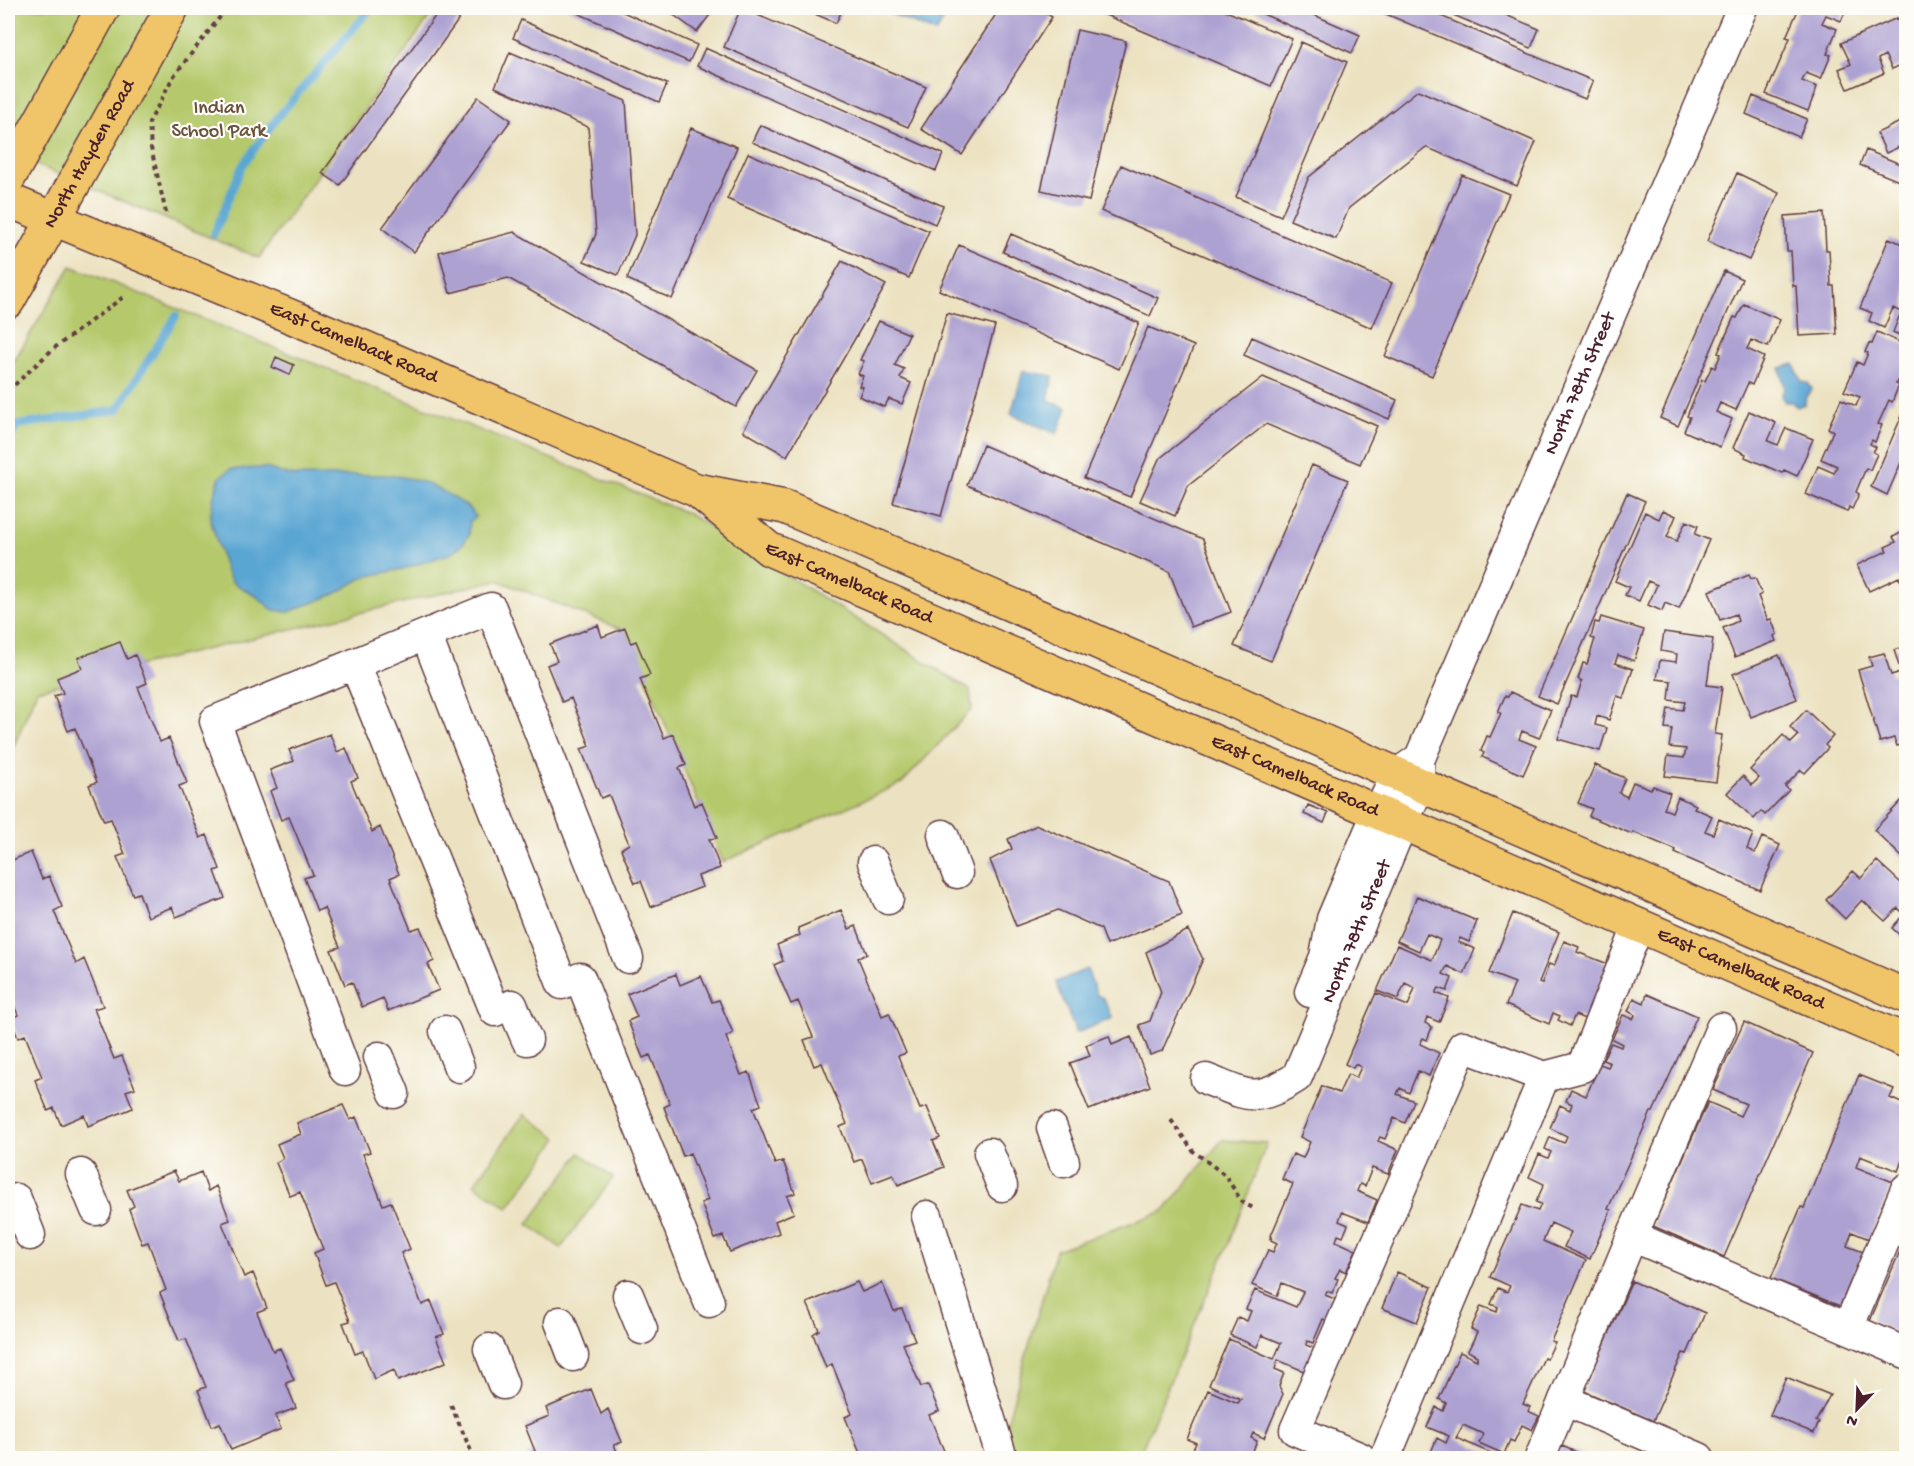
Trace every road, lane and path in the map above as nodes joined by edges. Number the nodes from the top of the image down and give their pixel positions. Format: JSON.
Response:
{"nodes":[{"id":1,"x":103,"y":8,"type":"edge"},
{"id":2,"x":172,"y":8,"type":"edge"},
{"id":3,"x":227,"y":8,"type":"edge"},
{"id":4,"x":1742,"y":8,"type":"edge"},
{"id":5,"x":8,"y":179,"type":"edge"},
{"id":6,"x":8,"y":200,"type":"edge"},
{"id":7,"x":166,"y":213,"type":"dead end"},
{"id":8,"x":54,"y":218,"type":"junction"},
{"id":9,"x":126,"y":294,"type":"dead end"},
{"id":10,"x":8,"y":302,"type":"edge"},
{"id":11,"x":8,"y":391,"type":"edge"},
{"id":12,"x":696,"y":490,"type":"junction"},
{"id":13,"x":426,"y":634,"type":"junction"},
{"id":14,"x":355,"y":664,"type":"junction"},
{"id":15,"x":1412,"y":773,"type":"junction"},
{"id":16,"x":1391,"y":817,"type":"junction"},
{"id":17,"x":943,"y":835,"type":"dead end"},
{"id":18,"x":873,"y":862,"type":"dead end"},
{"id":19,"x":957,"y":873,"type":"dead end"},
{"id":20,"x":888,"y":899,"type":"dead end"},
{"id":21,"x":1745,"y":926,"type":"junction"},
{"id":22,"x":1638,"y":927,"type":"junction"},
{"id":23,"x":628,"y":958,"type":"dead end"},
{"id":24,"x":1719,"y":961,"type":"junction"},
{"id":25,"x":1906,"y":996,"type":"edge"},
{"id":26,"x":1721,"y":1028,"type":"dead end"},
{"id":27,"x":444,"y":1031,"type":"dead end"},
{"id":28,"x":527,"y":1040,"type":"dead end"},
{"id":29,"x":1906,"y":1041,"type":"edge"},
{"id":30,"x":379,"y":1057,"type":"dead end"},
{"id":31,"x":459,"y":1067,"type":"dead end"},
{"id":32,"x":345,"y":1070,"type":"dead end"},
{"id":33,"x":1544,"y":1077,"type":"junction"},
{"id":34,"x":1206,"y":1079,"type":"dead end"},
{"id":35,"x":394,"y":1093,"type":"dead end"},
{"id":36,"x":1171,"y":1119,"type":"dead end"},
{"id":37,"x":1052,"y":1128,"type":"dead end"},
{"id":38,"x":989,"y":1153,"type":"dead end"},
{"id":39,"x":1064,"y":1162,"type":"dead end"},
{"id":40,"x":81,"y":1174,"type":"dead end"},
{"id":41,"x":1002,"y":1186,"type":"dead end"},
{"id":42,"x":1906,"y":1189,"type":"edge"},
{"id":43,"x":16,"y":1200,"type":"dead end"},
{"id":44,"x":1253,"y":1208,"type":"dead end"},
{"id":45,"x":96,"y":1210,"type":"dead end"},
{"id":46,"x":927,"y":1216,"type":"dead end"},
{"id":47,"x":30,"y":1235,"type":"dead end"},
{"id":48,"x":1632,"y":1236,"type":"junction"},
{"id":49,"x":628,"y":1295,"type":"dead end"},
{"id":50,"x":709,"y":1302,"type":"dead end"},
{"id":51,"x":560,"y":1322,"type":"dead end"},
{"id":52,"x":1848,"y":1328,"type":"junction"},
{"id":53,"x":642,"y":1329,"type":"dead end"},
{"id":54,"x":489,"y":1349,"type":"dead end"},
{"id":55,"x":1906,"y":1353,"type":"edge"},
{"id":56,"x":573,"y":1356,"type":"dead end"},
{"id":57,"x":503,"y":1384,"type":"dead end"},
{"id":58,"x":1564,"y":1400,"type":"junction"},
{"id":59,"x":451,"y":1405,"type":"dead end"},
{"id":60,"x":474,"y":1458,"type":"edge"},
{"id":61,"x":1002,"y":1458,"type":"edge"},
{"id":62,"x":1361,"y":1458,"type":"edge"},
{"id":63,"x":1385,"y":1458,"type":"edge"},
{"id":64,"x":1540,"y":1458,"type":"edge"},
{"id":65,"x":1699,"y":1458,"type":"edge"}],
"edges":[{"from":1,"to":5,"type":"main road"},
{"from":2,"to":8,"type":"main road","name":"North Hayden Road"},
{"from":3,"to":7,"type":"path"},
{"from":4,"to":15,"type":"street","name":"North 78th Street"},
{"from":6,"to":8,"type":"main road","name":"East Camelback Road"},
{"from":8,"to":10,"type":"main road","name":"North Hayden Road"},
{"from":8,"to":12,"type":"main road","name":"East Camelback Road"},
{"from":9,"to":11,"type":"path"},
{"from":12,"to":15,"type":"main road","name":"East Camelback Road"},
{"from":12,"to":16,"type":"main road","name":"East Camelback Road"},
{"from":13,"to":14,"type":"street"},
{"from":13,"to":23,"type":"street"},
{"from":13,"to":50,"type":"street"},
{"from":14,"to":28,"type":"street"},
{"from":14,"to":32,"type":"street"},
{"from":15,"to":16,"type":"street","name":"North 78th Street"},
{"from":15,"to":21,"type":"main road","name":"East Camelback Road"},
{"from":16,"to":22,"type":"main road","name":"East Camelback Road"},
{"from":16,"to":34,"type":"street","name":"North 78th Street"},
{"from":17,"to":19,"type":"street"},
{"from":18,"to":20,"type":"street"},
{"from":21,"to":24,"type":"main road"},
{"from":21,"to":25,"type":"main road","name":"East Camelback Road"},
{"from":22,"to":24,"type":"main road","name":"East Camelback Road"},
{"from":22,"to":33,"type":"street"},
{"from":24,"to":29,"type":"main road","name":"East Camelback Road"},
{"from":26,"to":48,"type":"street"},
{"from":27,"to":31,"type":"street"},
{"from":30,"to":35,"type":"street"},
{"from":33,"to":62,"type":"street"},
{"from":33,"to":63,"type":"street"},
{"from":36,"to":44,"type":"path"},
{"from":37,"to":39,"type":"street"},
{"from":38,"to":41,"type":"street"},
{"from":40,"to":45,"type":"street"},
{"from":42,"to":52,"type":"street"},
{"from":43,"to":47,"type":"street"},
{"from":46,"to":61,"type":"street"},
{"from":48,"to":52,"type":"street"},
{"from":48,"to":58,"type":"street"},
{"from":49,"to":53,"type":"street"},
{"from":51,"to":56,"type":"street"},
{"from":52,"to":55,"type":"street"},
{"from":54,"to":57,"type":"street"},
{"from":58,"to":64,"type":"street"},
{"from":58,"to":65,"type":"street"},
{"from":59,"to":60,"type":"path"}]}
